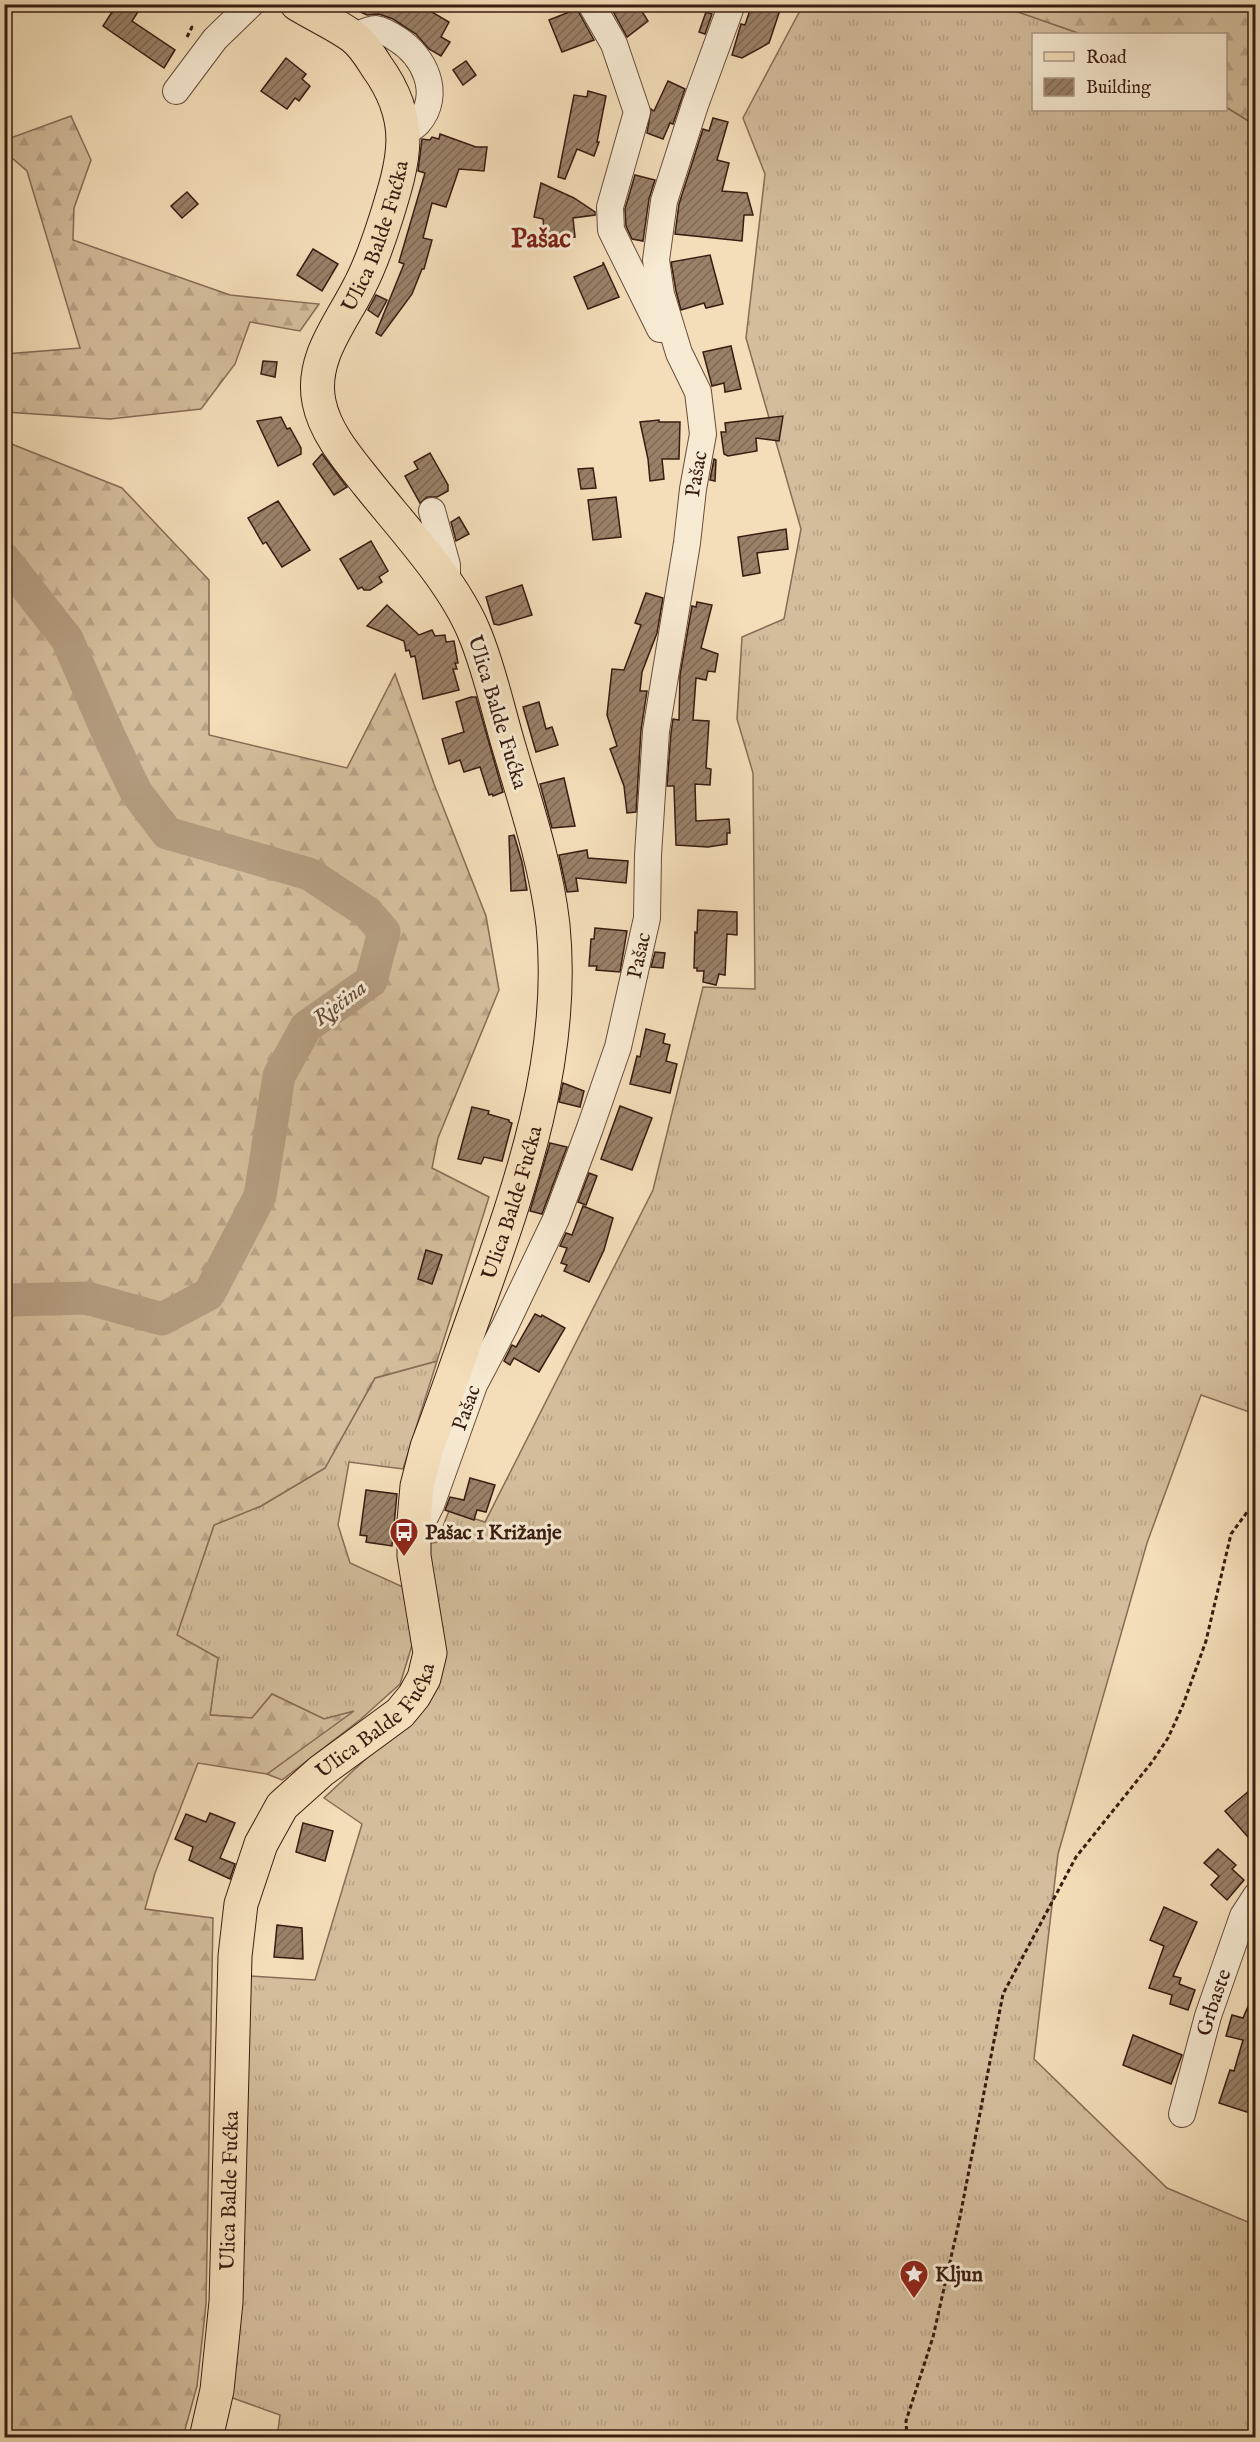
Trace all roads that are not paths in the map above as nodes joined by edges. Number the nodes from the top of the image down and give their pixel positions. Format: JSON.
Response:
{"nodes":[{"id":1,"x":251,"y":4,"type":"edge"},
{"id":2,"x":297,"y":4,"type":"edge"},
{"id":3,"x":591,"y":4,"type":"edge"},
{"id":4,"x":732,"y":4,"type":"edge"},
{"id":5,"x":177,"y":91,"type":"dead end"},
{"id":6,"x":679,"y":353,"type":"junction"},
{"id":7,"x":432,"y":511,"type":"dead end"},
{"id":8,"x":447,"y":584,"type":"junction"},
{"id":9,"x":414,"y":1521,"type":"junction"},
{"id":10,"x":1256,"y":1896,"type":"edge"},
{"id":11,"x":1182,"y":2114,"type":"dead end"},
{"id":12,"x":206,"y":2438,"type":"edge"}],
"edges":[{"from":1,"to":5,"type":"street"},
{"from":2,"to":8,"type":"main road","name":"Ulica Balde Fućka"},
{"from":3,"to":6,"type":"street","name":"Pašac"},
{"from":4,"to":6,"type":"street","name":"Pašac"},
{"from":6,"to":9,"type":"street","name":"Pašac"},
{"from":7,"to":8,"type":"street"},
{"from":8,"to":9,"type":"main road","name":"Ulica Balde Fućka"},
{"from":9,"to":12,"type":"main road","name":"Ulica Balde Fućka"},
{"from":10,"to":11,"type":"street","name":"Grbaste"}]}
